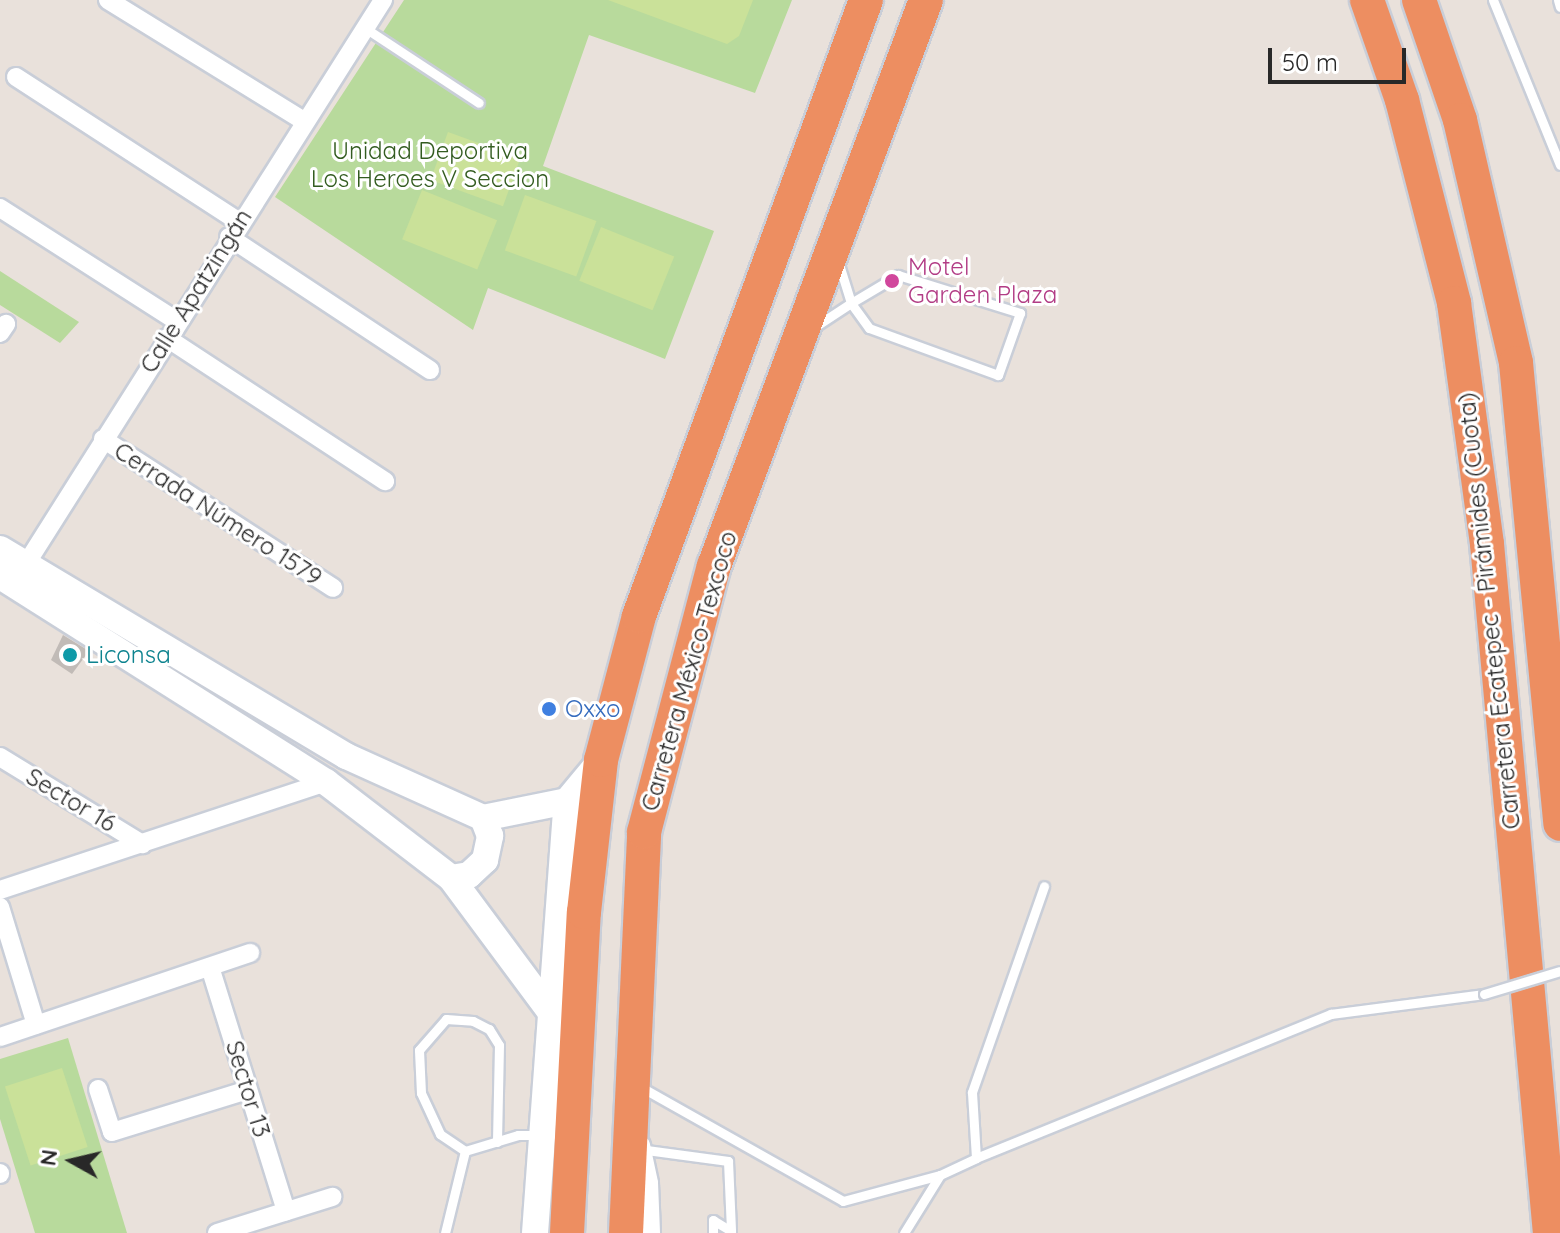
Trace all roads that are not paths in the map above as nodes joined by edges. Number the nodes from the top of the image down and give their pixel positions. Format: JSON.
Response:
{"nodes":[{"id":1,"x":108,"y":0,"type":"edge"},
{"id":2,"x":851,"y":0,"type":"edge"},
{"id":3,"x":866,"y":0,"type":"edge"},
{"id":4,"x":926,"y":0,"type":"edge"},
{"id":5,"x":1367,"y":0,"type":"edge"},
{"id":6,"x":1419,"y":0,"type":"edge"},
{"id":7,"x":1493,"y":0,"type":"edge"},
{"id":8,"x":1558,"y":0,"type":"edge"},
{"id":9,"x":374,"y":3,"type":"edge"},
{"id":10,"x":1560,"y":7,"type":"edge"},
{"id":11,"x":365,"y":28,"type":"junction"},
{"id":12,"x":847,"y":49,"type":"junction"},
{"id":13,"x":16,"y":77,"type":"dead end"},
{"id":14,"x":479,"y":103,"type":"dead end"},
{"id":15,"x":304,"y":121,"type":"junction"},
{"id":16,"x":1560,"y":165,"type":"edge"},
{"id":17,"x":0,"y":208,"type":"edge"},
{"id":18,"x":234,"y":230,"type":"junction"},
{"id":19,"x":834,"y":247,"type":"junction"},
{"id":20,"x":851,"y":303,"type":"junction"},
{"id":21,"x":177,"y":321,"type":"junction"},
{"id":22,"x":167,"y":338,"type":"junction"},
{"id":23,"x":799,"y":338,"type":"junction"},
{"id":24,"x":430,"y":370,"type":"dead end"},
{"id":25,"x":103,"y":439,"type":"junction"},
{"id":26,"x":385,"y":481,"type":"dead end"},
{"id":27,"x":0,"y":549,"type":"edge"},
{"id":28,"x":13,"y":575,"type":"edge"},
{"id":29,"x":333,"y":588,"type":"dead end"},
{"id":30,"x":0,"y":757,"type":"edge"},
{"id":31,"x":601,"y":760,"type":"junction"},
{"id":32,"x":326,"y":782,"type":"junction"},
{"id":33,"x":567,"y":801,"type":"junction"},
{"id":34,"x":483,"y":818,"type":"junction"},
{"id":35,"x":1560,"y":824,"type":"edge"},
{"id":36,"x":142,"y":844,"type":"junction"},
{"id":37,"x":451,"y":878,"type":"junction"},
{"id":38,"x":1044,"y":886,"type":"dead end"},
{"id":39,"x":0,"y":890,"type":"edge"},
{"id":40,"x":0,"y":907,"type":"edge"},
{"id":41,"x":250,"y":953,"type":"dead end"},
{"id":42,"x":210,"y":967,"type":"junction"},
{"id":43,"x":1560,"y":971,"type":"edge"},
{"id":44,"x":549,"y":1010,"type":"junction"},
{"id":45,"x":36,"y":1025,"type":"junction"},
{"id":46,"x":0,"y":1037,"type":"edge"},
{"id":47,"x":629,"y":1085,"type":"junction"},
{"id":48,"x":98,"y":1089,"type":"dead end"},
{"id":49,"x":248,"y":1090,"type":"junction"},
{"id":50,"x":541,"y":1134,"type":"junction"},
{"id":51,"x":497,"y":1142,"type":"junction"},
{"id":52,"x":635,"y":1149,"type":"junction"},
{"id":53,"x":465,"y":1151,"type":"junction"},
{"id":54,"x":976,"y":1158,"type":"junction"},
{"id":55,"x":940,"y":1175,"type":"junction"},
{"id":56,"x":332,"y":1197,"type":"dead end"},
{"id":57,"x":286,"y":1211,"type":"junction"},
{"id":58,"x":732,"y":1232,"type":"edge"},
{"id":59,"x":217,"y":1233,"type":"edge"},
{"id":60,"x":445,"y":1233,"type":"edge"},
{"id":61,"x":535,"y":1233,"type":"edge"},
{"id":62,"x":567,"y":1233,"type":"edge"},
{"id":63,"x":626,"y":1233,"type":"edge"},
{"id":64,"x":651,"y":1233,"type":"edge"},
{"id":65,"x":713,"y":1233,"type":"edge"},
{"id":66,"x":904,"y":1233,"type":"edge"},
{"id":67,"x":1550,"y":1233,"type":"edge"}],
"edges":[{"from":1,"to":15,"type":"street"},
{"from":2,"to":12,"type":"highway"},
{"from":3,"to":12,"type":"highway"},
{"from":4,"to":19,"type":"highway","name":"Carretera México-Texcoco"},
{"from":5,"to":67,"type":"highway","name":"Carretera Ecatepec - Pirámides (Cuota)"},
{"from":6,"to":35,"type":"highway","name":"Carretera Ecatepec - Pirámides (Cuota)"},
{"from":7,"to":16,"type":"lane"},
{"from":8,"to":10,"type":"lane"},
{"from":9,"to":11,"type":"street","name":"Calle Apatzingán"},
{"from":11,"to":14,"type":"lane"},
{"from":11,"to":15,"type":"street","name":"Calle Apatzingán"},
{"from":12,"to":31,"type":"highway"},
{"from":13,"to":18,"type":"street"},
{"from":15,"to":18,"type":"street","name":"Calle Apatzingán"},
{"from":17,"to":21,"type":"street"},
{"from":18,"to":21,"type":"street","name":"Calle Apatzingán"},
{"from":18,"to":24,"type":"street"},
{"from":19,"to":20,"type":"lane"},
{"from":19,"to":23,"type":"highway","name":"Carretera México-Texcoco"},
{"from":20,"to":20,"type":"lane"},
{"from":20,"to":23,"type":"lane"},
{"from":21,"to":22,"type":"street","name":"Calle Apatzingán"},
{"from":22,"to":25,"type":"street","name":"Calle Apatzingán"},
{"from":22,"to":26,"type":"street"},
{"from":23,"to":47,"type":"highway","name":"Carretera México-Texcoco"},
{"from":25,"to":28,"type":"street","name":"Calle Apatzingán"},
{"from":25,"to":29,"type":"street","name":"Cerrada Número 1579"},
{"from":27,"to":28,"type":"street"},
{"from":28,"to":32,"type":"street"},
{"from":28,"to":34,"type":"street"},
{"from":30,"to":36,"type":"street","name":"Sector 16"},
{"from":31,"to":33,"type":"street"},
{"from":31,"to":62,"type":"highway"},
{"from":32,"to":36,"type":"street"},
{"from":32,"to":37,"type":"street"},
{"from":33,"to":34,"type":"street"},
{"from":33,"to":44,"type":"street"},
{"from":34,"to":37,"type":"street"},
{"from":36,"to":39,"type":"street"},
{"from":37,"to":44,"type":"street"},
{"from":38,"to":54,"type":"lane"},
{"from":40,"to":45,"type":"street"},
{"from":41,"to":42,"type":"street"},
{"from":42,"to":45,"type":"street"},
{"from":42,"to":49,"type":"street","name":"Sector 13"},
{"from":43,"to":54,"type":"lane","bridge":true},
{"from":44,"to":50,"type":"street"},
{"from":45,"to":46,"type":"street"},
{"from":47,"to":52,"type":"highway","name":"Carretera México-Texcoco"},
{"from":47,"to":55,"type":"lane"},
{"from":48,"to":49,"type":"street"},
{"from":49,"to":57,"type":"street","name":"Sector 13"},
{"from":50,"to":51,"type":"lane"},
{"from":50,"to":61,"type":"street"},
{"from":51,"to":53,"type":"lane"},
{"from":51,"to":53,"type":"lane"},
{"from":52,"to":58,"type":"lane"},
{"from":52,"to":63,"type":"highway","name":"Carretera México-Texcoco"},
{"from":52,"to":64,"type":"street"},
{"from":53,"to":60,"type":"lane"},
{"from":54,"to":55,"type":"lane"},
{"from":55,"to":66,"type":"lane"},
{"from":56,"to":57,"type":"street"},
{"from":57,"to":59,"type":"street"},
{"from":58,"to":65,"type":"lane"}]}
